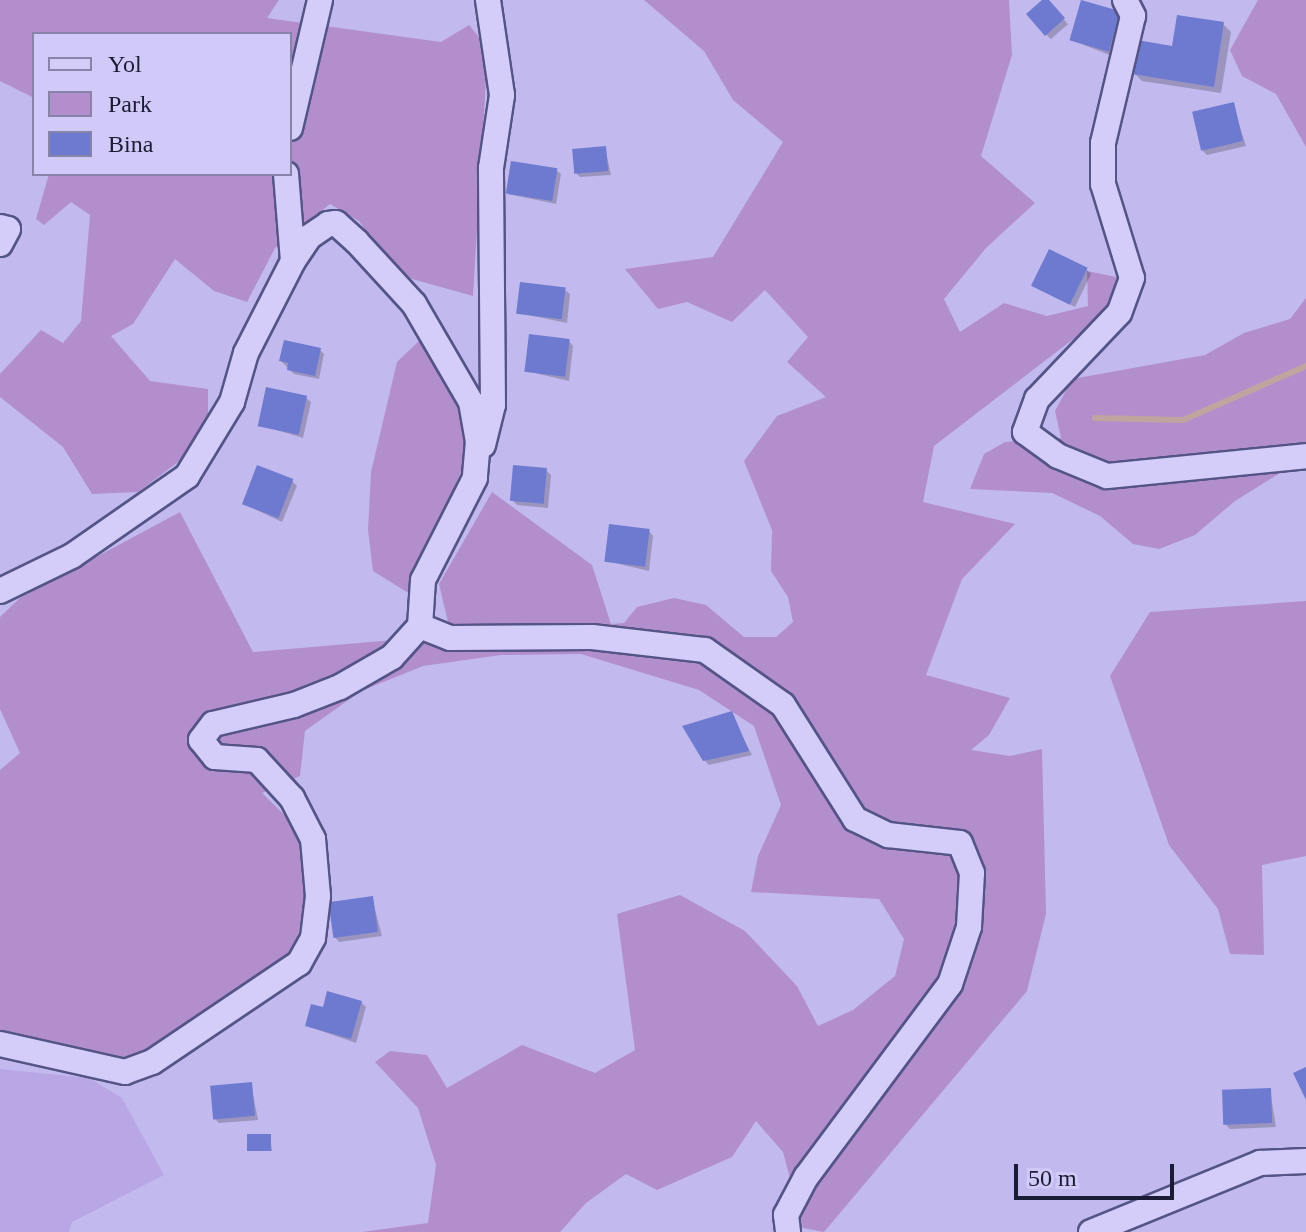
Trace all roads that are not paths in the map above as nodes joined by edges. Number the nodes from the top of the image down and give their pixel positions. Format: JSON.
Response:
{"nodes":[{"id":1,"x":320,"y":0,"type":"edge"},
{"id":2,"x":488,"y":0,"type":"edge"},
{"id":3,"x":1125,"y":0,"type":"edge"},
{"id":4,"x":292,"y":119,"type":"edge"},
{"id":5,"x":286,"y":176,"type":"edge"},
{"id":6,"x":0,"y":227,"type":"edge"},
{"id":7,"x":0,"y":244,"type":"edge"},
{"id":8,"x":293,"y":261,"type":"junction"},
{"id":9,"x":1306,"y":456,"type":"edge"},
{"id":10,"x":475,"y":478,"type":"junction"},
{"id":11,"x":0,"y":591,"type":"edge"},
{"id":12,"x":420,"y":626,"type":"junction"},
{"id":13,"x":0,"y":1044,"type":"edge"},
{"id":14,"x":1306,"y":1161,"type":"edge"},
{"id":15,"x":788,"y":1232,"type":"edge"},
{"id":16,"x":1091,"y":1232,"type":"edge"}],
"edges":[{"from":1,"to":4,"type":"street"},
{"from":2,"to":10,"type":"street"},
{"from":3,"to":9,"type":"street"},
{"from":5,"to":8,"type":"street"},
{"from":6,"to":7,"type":"street"},
{"from":8,"to":10,"type":"street"},
{"from":8,"to":11,"type":"street"},
{"from":10,"to":12,"type":"street"},
{"from":12,"to":13,"type":"street"},
{"from":12,"to":15,"type":"street"},
{"from":14,"to":16,"type":"street"}]}
